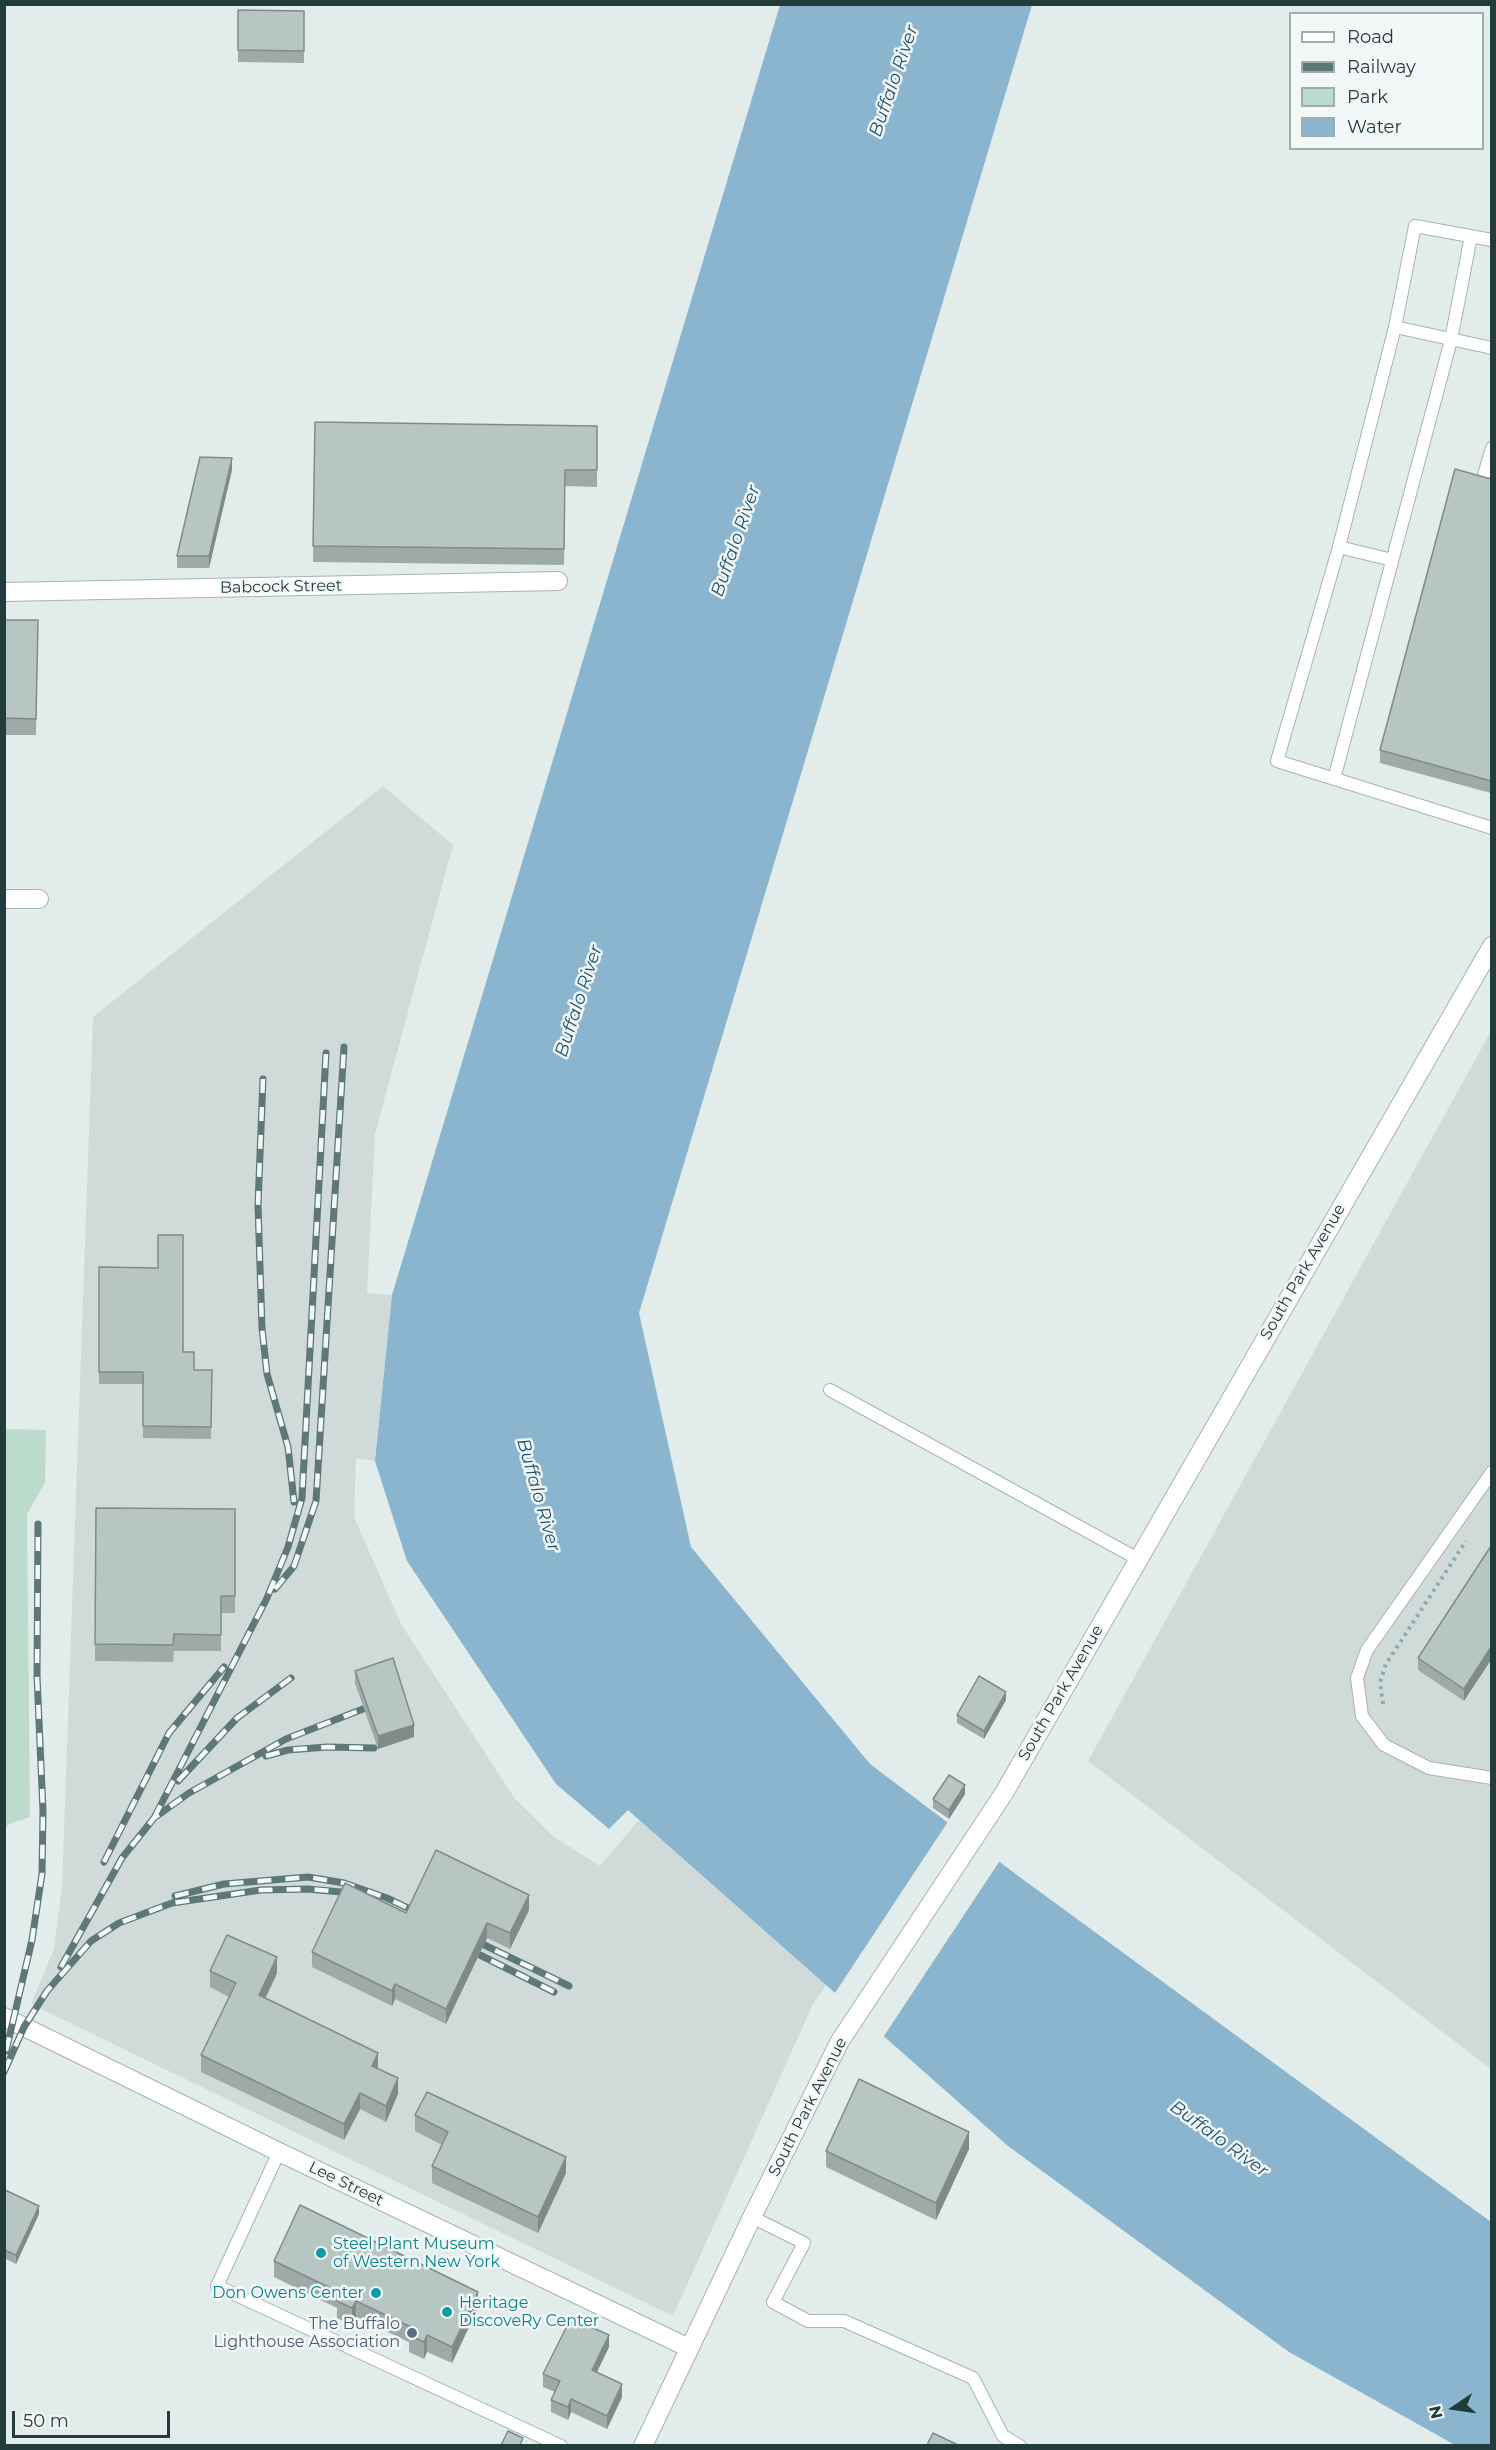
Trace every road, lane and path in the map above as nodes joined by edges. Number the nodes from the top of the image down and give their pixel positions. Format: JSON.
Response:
{"nodes":[{"id":1,"x":1471,"y":236,"type":"junction"},
{"id":2,"x":1491,"y":240,"type":"edge"},
{"id":3,"x":1395,"y":327,"type":"junction"},
{"id":4,"x":1451,"y":340,"type":"junction"},
{"id":5,"x":1491,"y":348,"type":"edge"},
{"id":6,"x":1491,"y":448,"type":"edge"},
{"id":7,"x":1484,"y":475,"type":"edge"},
{"id":8,"x":1339,"y":547,"type":"junction"},
{"id":9,"x":1392,"y":560,"type":"junction"},
{"id":10,"x":558,"y":581,"type":"dead end"},
{"id":11,"x":4,"y":592,"type":"edge"},
{"id":12,"x":1334,"y":779,"type":"junction"},
{"id":13,"x":1491,"y":828,"type":"edge"},
{"id":14,"x":4,"y":898,"type":"edge"},
{"id":15,"x":39,"y":899,"type":"dead end"},
{"id":16,"x":1491,"y":946,"type":"edge"},
{"id":17,"x":830,"y":1390,"type":"dead end"},
{"id":18,"x":1491,"y":1472,"type":"edge"},
{"id":19,"x":1467,"y":1540,"type":"dead end"},
{"id":20,"x":1138,"y":1559,"type":"junction"},
{"id":21,"x":1383,"y":1704,"type":"dead end"},
{"id":22,"x":1491,"y":1778,"type":"edge"},
{"id":23,"x":4,"y":2017,"type":"edge"},
{"id":24,"x":279,"y":2152,"type":"junction"},
{"id":25,"x":752,"y":2217,"type":"junction"},
{"id":26,"x":689,"y":2348,"type":"junction"},
{"id":27,"x":561,"y":2445,"type":"edge"},
{"id":28,"x":643,"y":2445,"type":"edge"},
{"id":29,"x":1020,"y":2445,"type":"edge"}],
"edges":[{"from":1,"to":2,"type":"lane"},
{"from":1,"to":3,"type":"lane"},
{"from":1,"to":4,"type":"lane"},
{"from":3,"to":4,"type":"lane"},
{"from":3,"to":8,"type":"lane"},
{"from":4,"to":5,"type":"lane"},
{"from":4,"to":9,"type":"lane"},
{"from":6,"to":7,"type":"lane"},
{"from":8,"to":9,"type":"lane"},
{"from":8,"to":12,"type":"lane"},
{"from":9,"to":12,"type":"lane"},
{"from":10,"to":11,"type":"street","name":"Babcock Street"},
{"from":12,"to":13,"type":"lane"},
{"from":14,"to":15,"type":"street"},
{"from":16,"to":20,"type":"street","name":"South Park Avenue"},
{"from":17,"to":20,"type":"lane"},
{"from":18,"to":22,"type":"lane"},
{"from":19,"to":21,"type":"path"},
{"from":20,"to":25,"type":"street","name":"South Park Avenue"},
{"from":23,"to":24,"type":"street","name":"Lee Street"},
{"from":24,"to":26,"type":"street","name":"Lee Street"},
{"from":24,"to":27,"type":"lane"},
{"from":25,"to":26,"type":"street","name":"South Park Avenue"},
{"from":25,"to":29,"type":"lane"},
{"from":26,"to":28,"type":"street","name":"South Park Avenue"}]}
